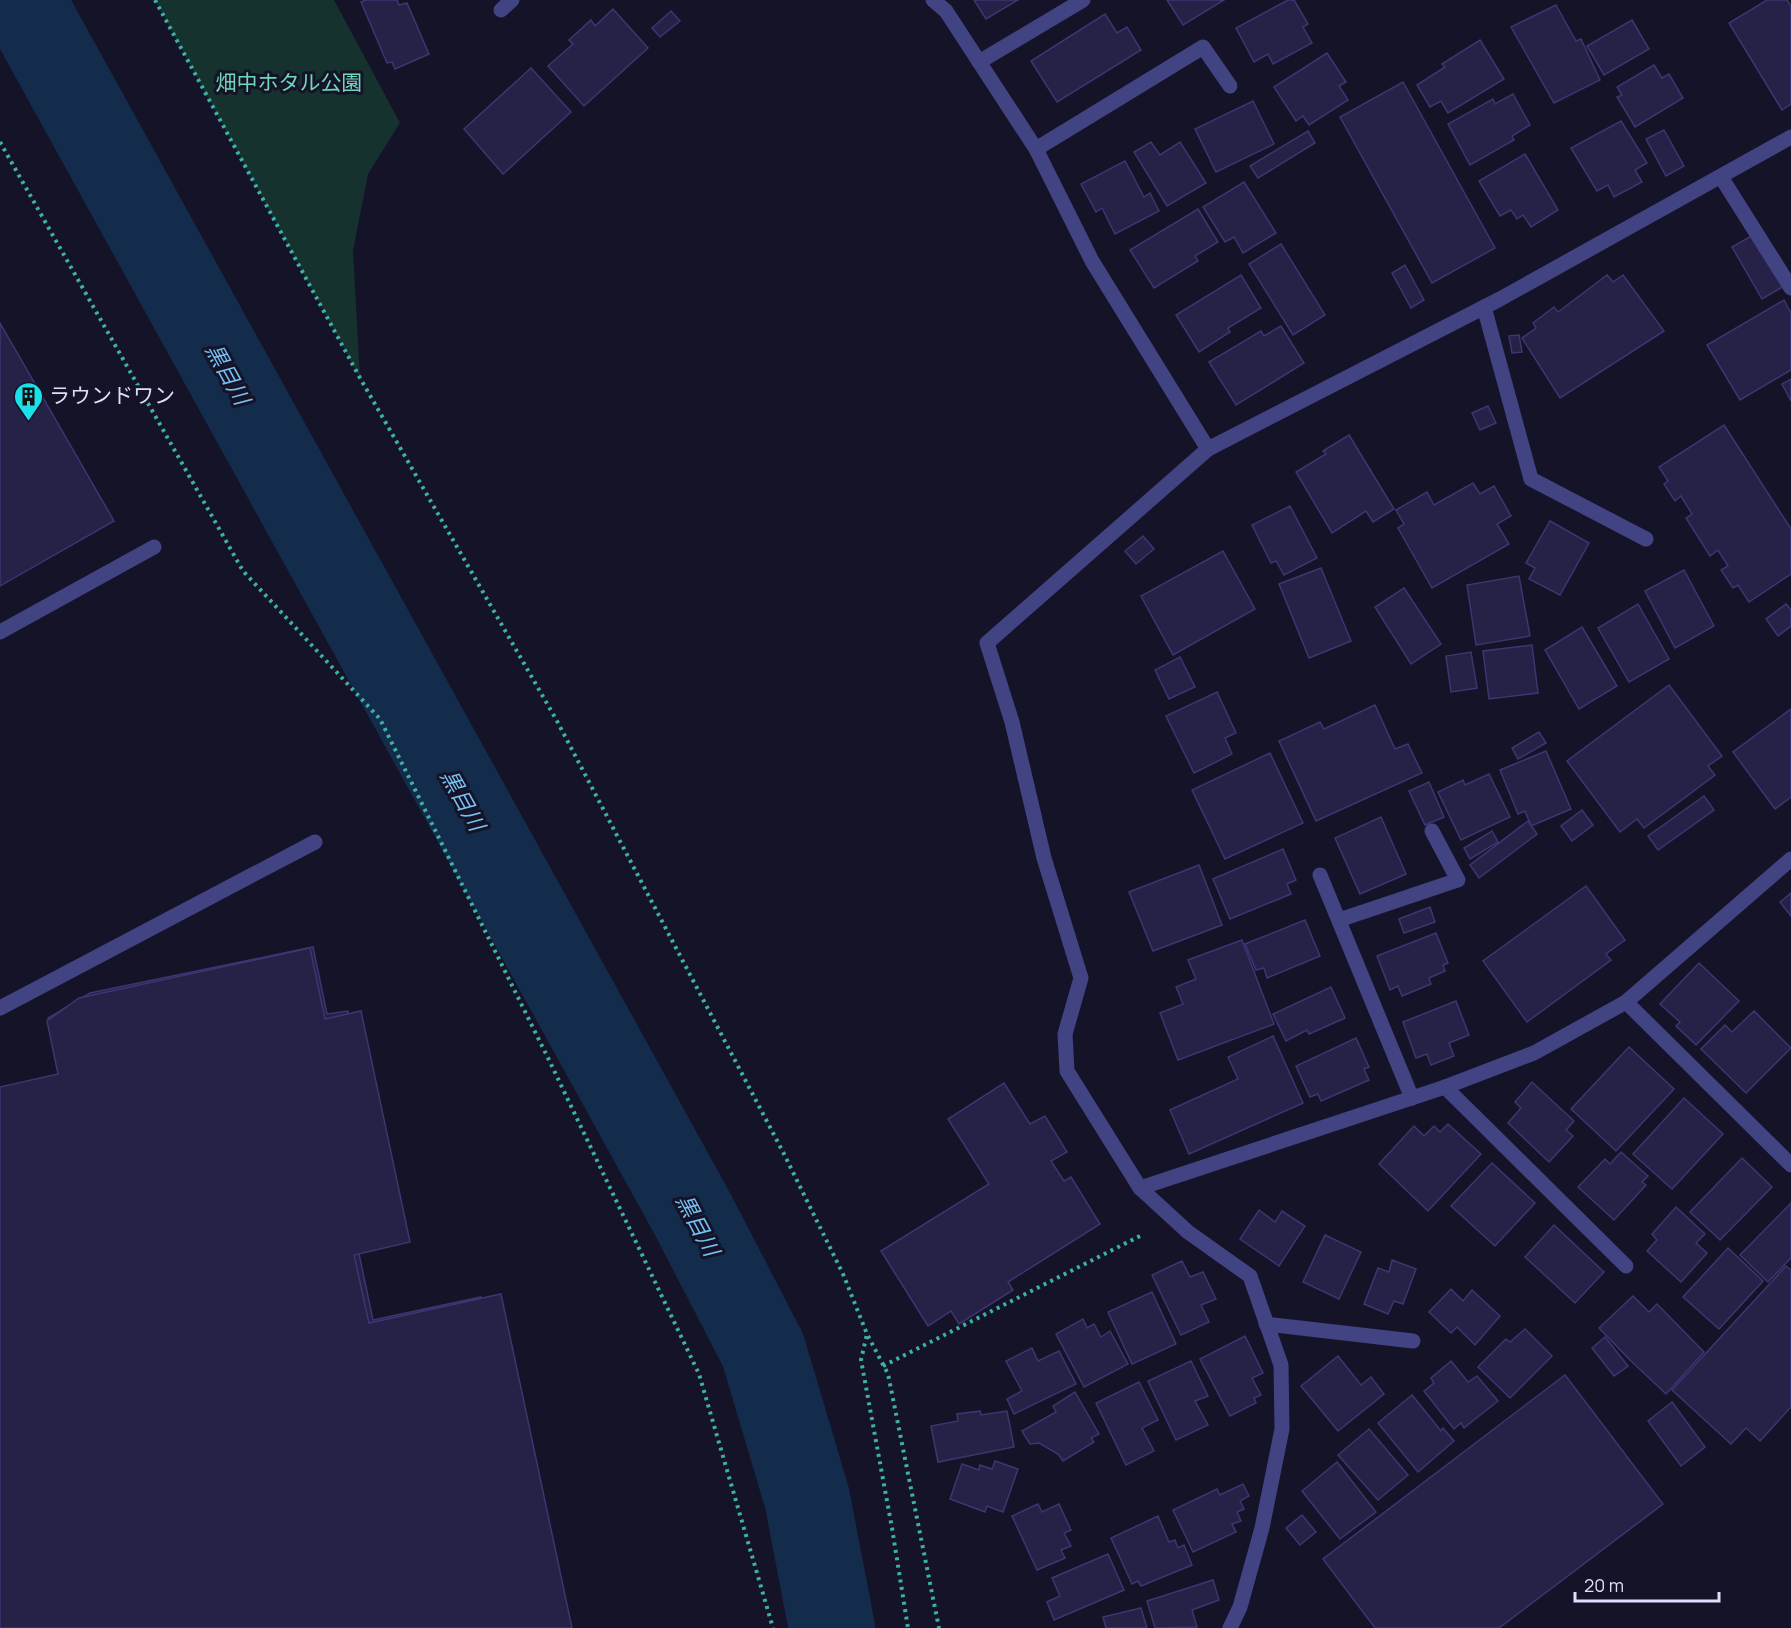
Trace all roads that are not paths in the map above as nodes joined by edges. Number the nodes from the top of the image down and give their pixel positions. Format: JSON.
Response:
{"nodes":[{"id":1,"x":933,"y":0,"type":"edge"},
{"id":2,"x":1083,"y":0,"type":"edge"},
{"id":3,"x":979,"y":62,"type":"junction"},
{"id":4,"x":1230,"y":86,"type":"dead end"},
{"id":5,"x":1791,"y":138,"type":"edge"},
{"id":6,"x":1036,"y":149,"type":"junction"},
{"id":7,"x":1721,"y":177,"type":"junction"},
{"id":8,"x":1791,"y":288,"type":"edge"},
{"id":9,"x":1484,"y":307,"type":"junction"},
{"id":10,"x":1208,"y":449,"type":"junction"},
{"id":11,"x":1646,"y":539,"type":"dead end"},
{"id":12,"x":154,"y":547,"type":"dead end"},
{"id":13,"x":0,"y":632,"type":"edge"},
{"id":14,"x":1432,"y":831,"type":"dead end"},
{"id":15,"x":315,"y":842,"type":"dead end"},
{"id":16,"x":1791,"y":859,"type":"edge"},
{"id":17,"x":1320,"y":875,"type":"dead end"},
{"id":18,"x":1339,"y":920,"type":"junction"},
{"id":19,"x":1626,"y":1002,"type":"junction"},
{"id":20,"x":0,"y":1008,"type":"edge"},
{"id":21,"x":1445,"y":1087,"type":"junction"},
{"id":22,"x":1412,"y":1098,"type":"junction"},
{"id":23,"x":1791,"y":1165,"type":"edge"},
{"id":24,"x":1140,"y":1188,"type":"junction"},
{"id":25,"x":1626,"y":1266,"type":"dead end"},
{"id":26,"x":1266,"y":1324,"type":"junction"},
{"id":27,"x":1413,"y":1341,"type":"dead end"},
{"id":28,"x":1230,"y":1628,"type":"edge"}],
"edges":[{"from":1,"to":3,"type":"street"},
{"from":2,"to":3,"type":"street"},
{"from":3,"to":6,"type":"street"},
{"from":4,"to":6,"type":"street"},
{"from":5,"to":7,"type":"street"},
{"from":6,"to":10,"type":"street"},
{"from":7,"to":8,"type":"street"},
{"from":7,"to":9,"type":"street"},
{"from":9,"to":10,"type":"street"},
{"from":9,"to":11,"type":"street"},
{"from":10,"to":24,"type":"street"},
{"from":12,"to":13,"type":"street"},
{"from":14,"to":18,"type":"street"},
{"from":15,"to":20,"type":"street"},
{"from":16,"to":19,"type":"street"},
{"from":17,"to":18,"type":"street"},
{"from":18,"to":22,"type":"street"},
{"from":19,"to":21,"type":"street"},
{"from":19,"to":23,"type":"street"},
{"from":21,"to":22,"type":"street"},
{"from":21,"to":25,"type":"street"},
{"from":22,"to":24,"type":"street"},
{"from":24,"to":26,"type":"street"},
{"from":26,"to":27,"type":"street"},
{"from":26,"to":28,"type":"street"}]}
